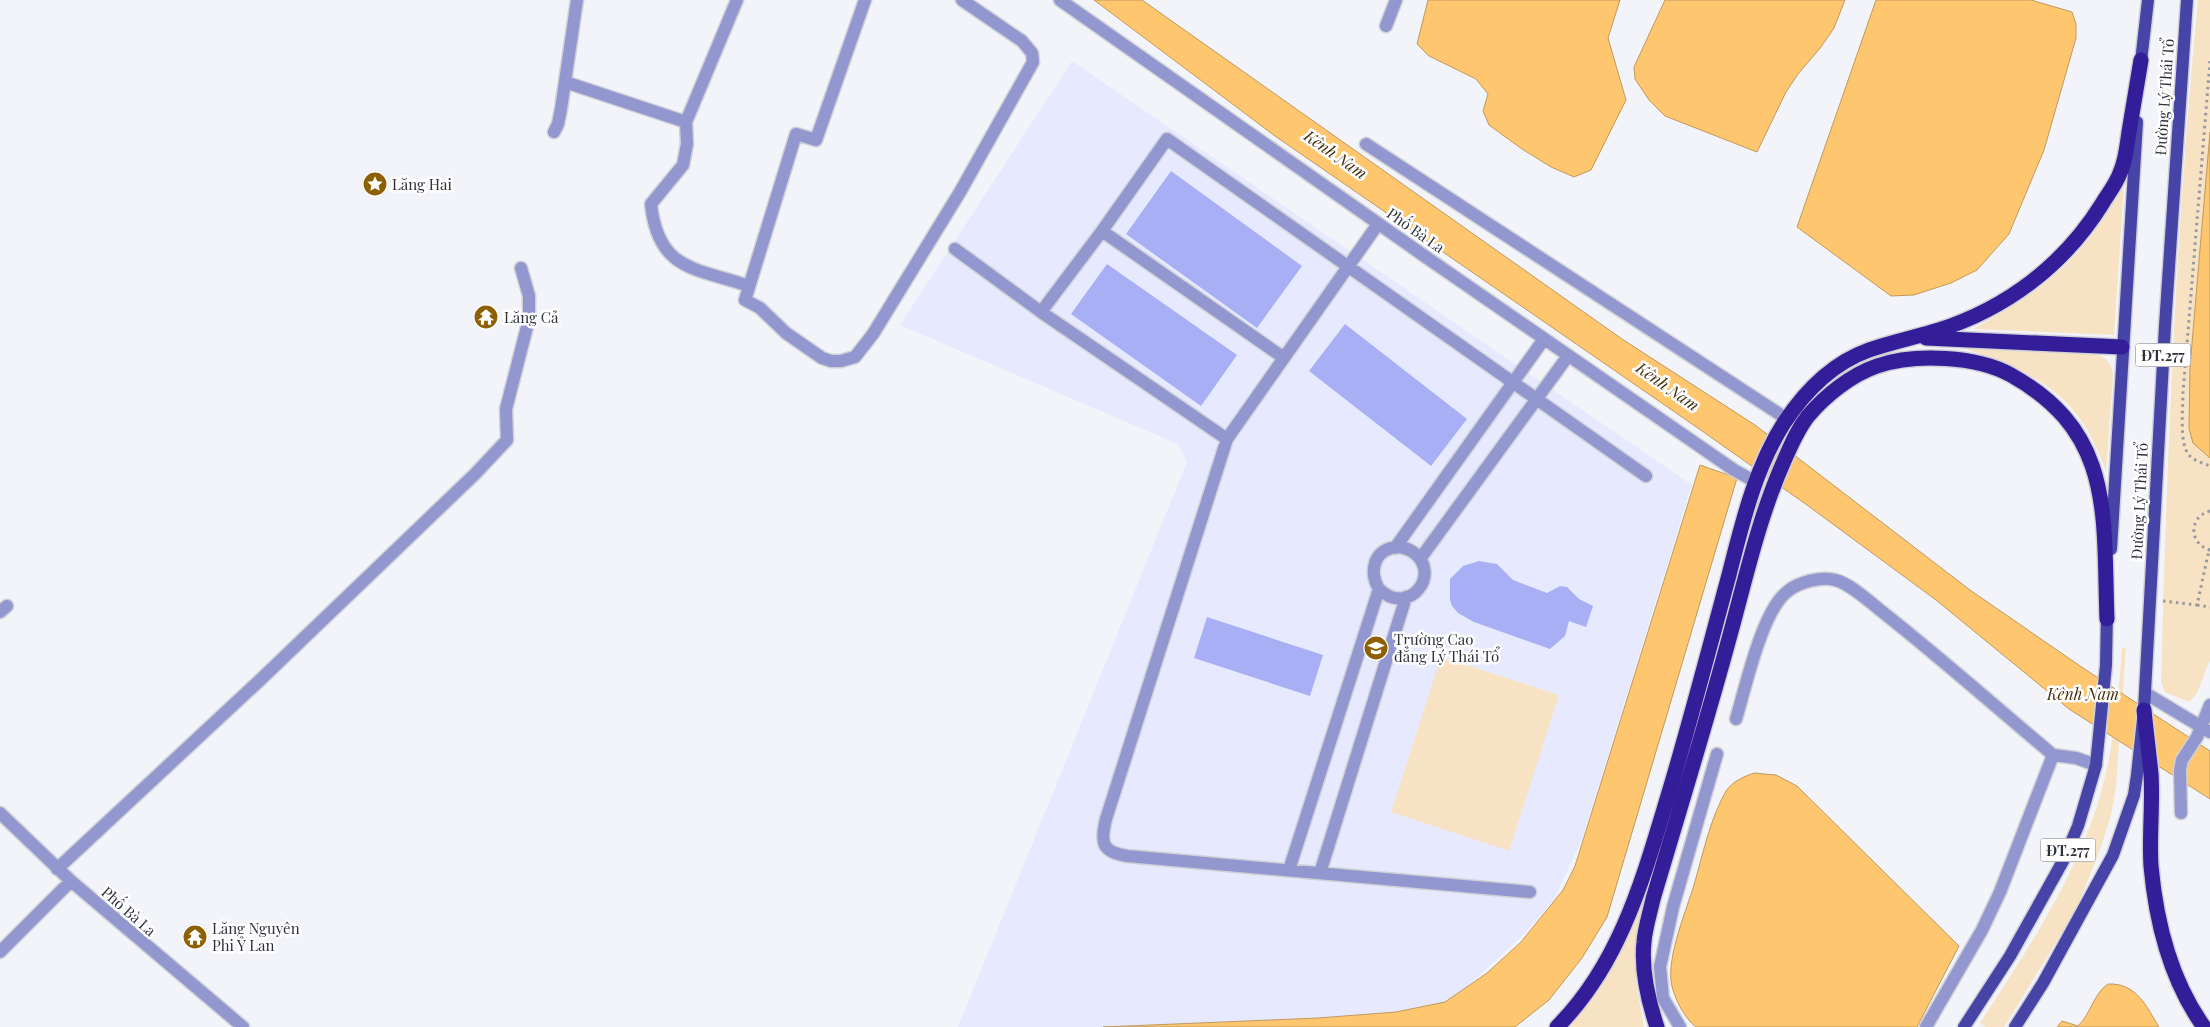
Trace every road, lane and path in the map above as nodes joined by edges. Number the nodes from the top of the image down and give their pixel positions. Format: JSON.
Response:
{"nodes":[{"id":1,"x":577,"y":0,"type":"edge"},
{"id":2,"x":737,"y":0,"type":"edge"},
{"id":3,"x":865,"y":0,"type":"edge"},
{"id":4,"x":962,"y":0,"type":"edge"},
{"id":5,"x":1060,"y":0,"type":"edge"},
{"id":6,"x":1396,"y":0,"type":"edge"},
{"id":7,"x":2148,"y":0,"type":"edge"},
{"id":8,"x":2187,"y":0,"type":"edge"},
{"id":9,"x":1386,"y":26,"type":"dead end"},
{"id":10,"x":2141,"y":60,"type":"junction"},
{"id":11,"x":2210,"y":61,"type":"edge"},
{"id":12,"x":565,"y":82,"type":"junction"},
{"id":13,"x":686,"y":122,"type":"junction"},
{"id":14,"x":554,"y":132,"type":"dead end"},
{"id":15,"x":1366,"y":144,"type":"dead end"},
{"id":16,"x":1378,"y":224,"type":"junction"},
{"id":17,"x":1102,"y":231,"type":"junction"},
{"id":18,"x":955,"y":249,"type":"dead end"},
{"id":19,"x":1349,"y":266,"type":"junction"},
{"id":20,"x":521,"y":268,"type":"dead end"},
{"id":21,"x":749,"y":286,"type":"junction"},
{"id":22,"x":1041,"y":312,"type":"junction"},
{"id":23,"x":1914,"y":338,"type":"junction"},
{"id":24,"x":1544,"y":339,"type":"junction"},
{"id":25,"x":2122,"y":346,"type":"junction"},
{"id":26,"x":1568,"y":356,"type":"junction"},
{"id":27,"x":1284,"y":358,"type":"junction"},
{"id":28,"x":1514,"y":382,"type":"junction"},
{"id":29,"x":1536,"y":399,"type":"junction"},
{"id":30,"x":1787,"y":419,"type":"junction"},
{"id":31,"x":1227,"y":439,"type":"junction"},
{"id":32,"x":2210,"y":466,"type":"edge"},
{"id":33,"x":1646,"y":476,"type":"dead end"},
{"id":34,"x":1756,"y":482,"type":"junction"},
{"id":35,"x":2210,"y":511,"type":"edge"},
{"id":36,"x":1395,"y":548,"type":"junction"},
{"id":37,"x":2209,"y":550,"type":"edge"},
{"id":38,"x":1420,"y":559,"type":"junction"},
{"id":39,"x":1379,"y":589,"type":"junction"},
{"id":40,"x":1406,"y":598,"type":"junction"},
{"id":41,"x":2163,"y":601,"type":"dead end"},
{"id":42,"x":2197,"y":605,"type":"junction"},
{"id":43,"x":2210,"y":607,"type":"edge"},
{"id":44,"x":2107,"y":619,"type":"junction"},
{"id":45,"x":2145,"y":693,"type":"junction"},
{"id":46,"x":2210,"y":705,"type":"edge"},
{"id":47,"x":2144,"y":710,"type":"joint"},
{"id":48,"x":1736,"y":719,"type":"dead end"},
{"id":49,"x":2206,"y":729,"type":"edge"},
{"id":50,"x":1717,"y":754,"type":"dead end"},
{"id":51,"x":2053,"y":755,"type":"junction"},
{"id":52,"x":2096,"y":765,"type":"junction"},
{"id":53,"x":2144,"y":771,"type":"junction"},
{"id":54,"x":0,"y":813,"type":"edge"},
{"id":55,"x":2181,"y":813,"type":"dead end"},
{"id":56,"x":57,"y":869,"type":"junction"},
{"id":57,"x":1289,"y":870,"type":"junction"},
{"id":58,"x":1320,"y":873,"type":"junction"},
{"id":59,"x":71,"y":881,"type":"junction"},
{"id":60,"x":1530,"y":892,"type":"dead end"},
{"id":61,"x":0,"y":952,"type":"edge"},
{"id":62,"x":243,"y":1027,"type":"edge"},
{"id":63,"x":1557,"y":1027,"type":"edge"},
{"id":64,"x":1657,"y":1027,"type":"edge"},
{"id":65,"x":1680,"y":1027,"type":"edge"},
{"id":66,"x":1926,"y":1027,"type":"edge"},
{"id":67,"x":1964,"y":1027,"type":"edge"},
{"id":68,"x":2015,"y":1027,"type":"edge"},
{"id":69,"x":2204,"y":1027,"type":"edge"}],
"edges":[{"from":1,"to":12,"type":"street"},
{"from":2,"to":13,"type":"street"},
{"from":3,"to":21,"type":"street"},
{"from":4,"to":21,"type":"street"},
{"from":5,"to":16,"type":"street","name":"Phố Bà La"},
{"from":6,"to":9,"type":"street"},
{"from":7,"to":10,"type":"main road","name":"Đường Lý Thái Tổ","number":"ĐT.277"},
{"from":8,"to":45,"type":"main road","name":"Đường Lý Thái Tổ","number":"ĐT.277"},
{"from":10,"to":23,"type":"highway"},
{"from":10,"to":25,"type":"main road","name":"Đường Lý Thái Tổ","number":"ĐT.277"},
{"from":11,"to":32,"type":"path"},
{"from":12,"to":13,"type":"street"},
{"from":12,"to":14,"type":"street"},
{"from":13,"to":21,"type":"street"},
{"from":15,"to":30,"type":"street"},
{"from":16,"to":19,"type":"street"},
{"from":16,"to":24,"type":"street","name":"Phố Bà La"},
{"from":17,"to":19,"type":"street"},
{"from":17,"to":22,"type":"street"},
{"from":17,"to":27,"type":"street"},
{"from":18,"to":22,"type":"street"},
{"from":19,"to":27,"type":"street"},
{"from":19,"to":28,"type":"street"},
{"from":20,"to":56,"type":"street"},
{"from":22,"to":31,"type":"street"},
{"from":23,"to":25,"type":"highway"},
{"from":23,"to":30,"type":"highway"},
{"from":24,"to":26,"type":"street","name":"Phố Bà La"},
{"from":24,"to":28,"type":"street"},
{"from":25,"to":44,"type":"main road","name":"Đường Lý Thái Tổ","number":"ĐT.277"},
{"from":26,"to":29,"type":"street"},
{"from":26,"to":34,"type":"street","name":"Phố Bà La"},
{"from":27,"to":31,"type":"street"},
{"from":28,"to":29,"type":"street"},
{"from":28,"to":36,"type":"street"},
{"from":29,"to":33,"type":"street"},
{"from":29,"to":38,"type":"street"},
{"from":30,"to":34,"type":"highway"},
{"from":31,"to":57,"type":"street"},
{"from":34,"to":63,"type":"highway"},
{"from":35,"to":37,"type":"path"},
{"from":36,"to":38,"type":"street"},
{"from":36,"to":39,"type":"street"},
{"from":37,"to":42,"type":"path"},
{"from":38,"to":40,"type":"street"},
{"from":39,"to":40,"type":"street"},
{"from":39,"to":57,"type":"street"},
{"from":40,"to":58,"type":"street"},
{"from":41,"to":42,"type":"path"},
{"from":42,"to":43,"type":"path"},
{"from":44,"to":52,"type":"main road","name":"Đường Lý Thái Tổ","number":"ĐT.277"},
{"from":44,"to":64,"type":"highway"},
{"from":45,"to":47,"type":"main road","name":"Đường Lý Thái Tổ","number":"ĐT.277"},
{"from":45,"to":49,"type":"street"},
{"from":46,"to":49,"type":"street"},
{"from":47,"to":53,"type":"highway"},
{"from":48,"to":51,"type":"street"},
{"from":49,"to":55,"type":"street"},
{"from":50,"to":65,"type":"street"},
{"from":51,"to":52,"type":"street"},
{"from":51,"to":66,"type":"street"},
{"from":52,"to":67,"type":"main road","name":"Đường Lý Thái Tổ","number":"ĐT.277"},
{"from":53,"to":68,"type":"main road","number":"ĐT.277"},
{"from":53,"to":69,"type":"highway"},
{"from":54,"to":56,"type":"street","name":"Phố Bà La"},
{"from":56,"to":59,"type":"street","name":"Phố Bà La"},
{"from":57,"to":58,"type":"street"},
{"from":58,"to":60,"type":"street"},
{"from":59,"to":61,"type":"street"},
{"from":59,"to":62,"type":"street","name":"Phố Bà La"}]}
